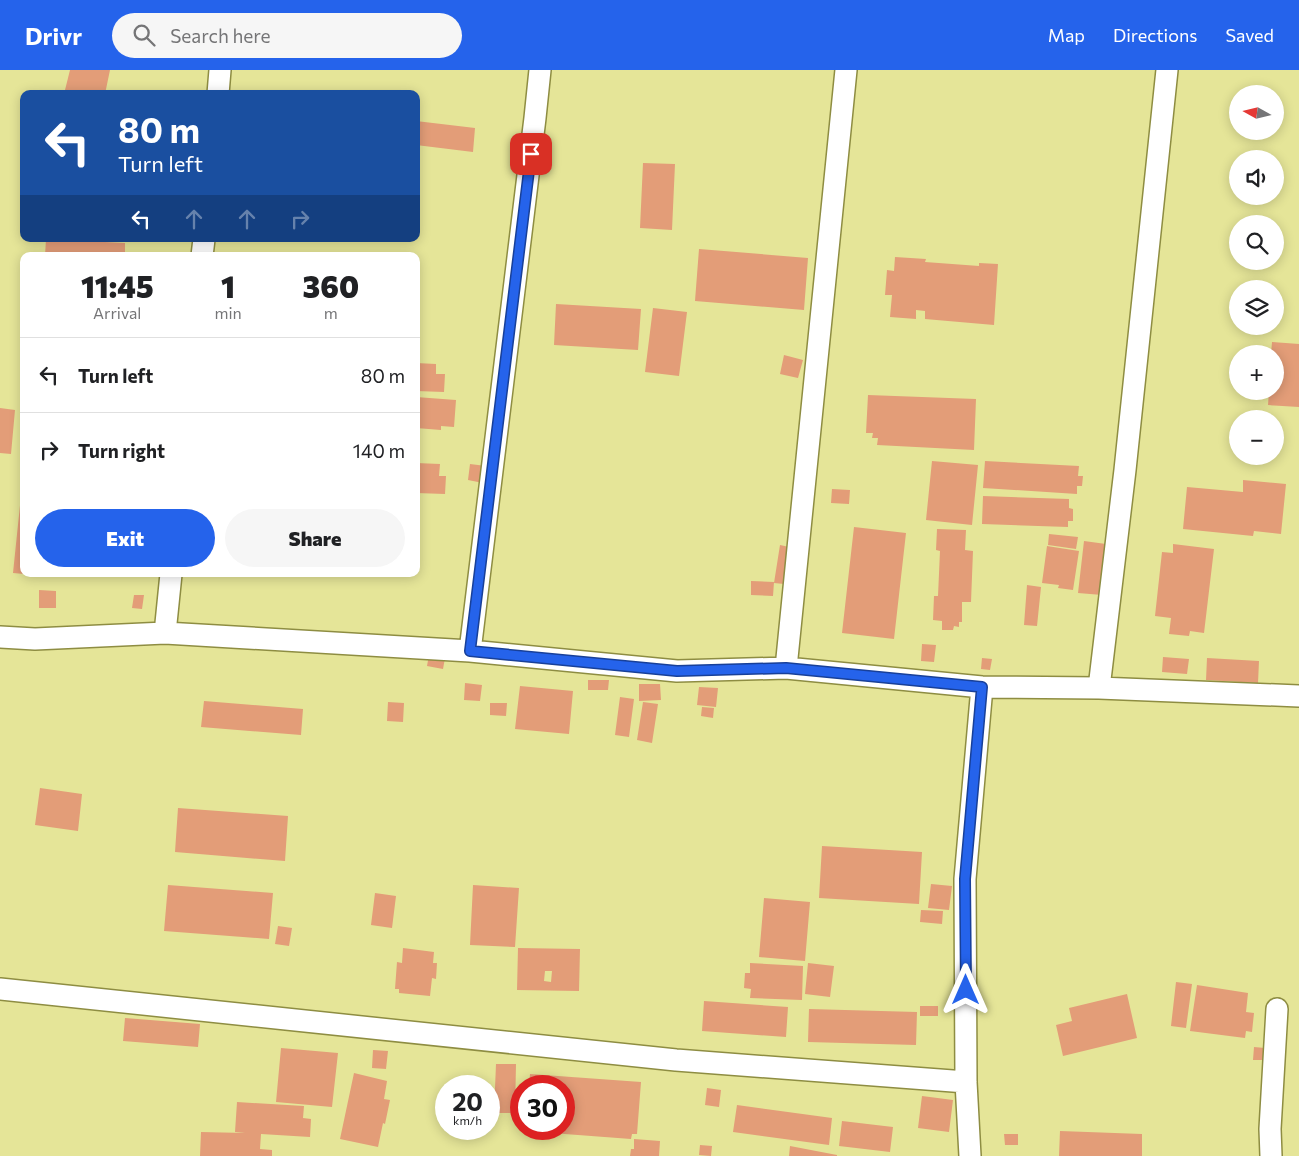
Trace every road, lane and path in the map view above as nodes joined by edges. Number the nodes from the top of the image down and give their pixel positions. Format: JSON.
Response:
{"nodes":[{"id":1,"x":220,"y":70,"type":"edge"},
{"id":2,"x":540,"y":70,"type":"edge"},
{"id":3,"x":846,"y":70,"type":"edge"},
{"id":4,"x":1167,"y":70,"type":"edge"},
{"id":5,"x":218,"y":90,"type":"edge"},
{"id":6,"x":171,"y":577,"type":"edge"},
{"id":7,"x":165,"y":633,"type":"junction"},
{"id":8,"x":0,"y":637,"type":"edge"},
{"id":9,"x":470,"y":651,"type":"junction"},
{"id":10,"x":786,"y":668,"type":"junction"},
{"id":11,"x":982,"y":687,"type":"junction"},
{"id":12,"x":1099,"y":688,"type":"junction"},
{"id":13,"x":1299,"y":696,"type":"edge"},
{"id":14,"x":0,"y":989,"type":"edge"},
{"id":15,"x":1277,"y":1008,"type":"dead end"},
{"id":16,"x":966,"y":1082,"type":"junction"},
{"id":17,"x":970,"y":1156,"type":"edge"},
{"id":18,"x":1271,"y":1156,"type":"edge"}],
"edges":[{"from":1,"to":5,"type":"street"},
{"from":2,"to":9,"type":"street"},
{"from":3,"to":10,"type":"street"},
{"from":4,"to":12,"type":"street"},
{"from":6,"to":7,"type":"street"},
{"from":7,"to":8,"type":"street"},
{"from":7,"to":9,"type":"street"},
{"from":9,"to":10,"type":"street"},
{"from":10,"to":11,"type":"street"},
{"from":11,"to":12,"type":"street"},
{"from":11,"to":16,"type":"street"},
{"from":12,"to":13,"type":"street"},
{"from":14,"to":16,"type":"street"},
{"from":15,"to":18,"type":"street"},
{"from":16,"to":17,"type":"street"}]}
